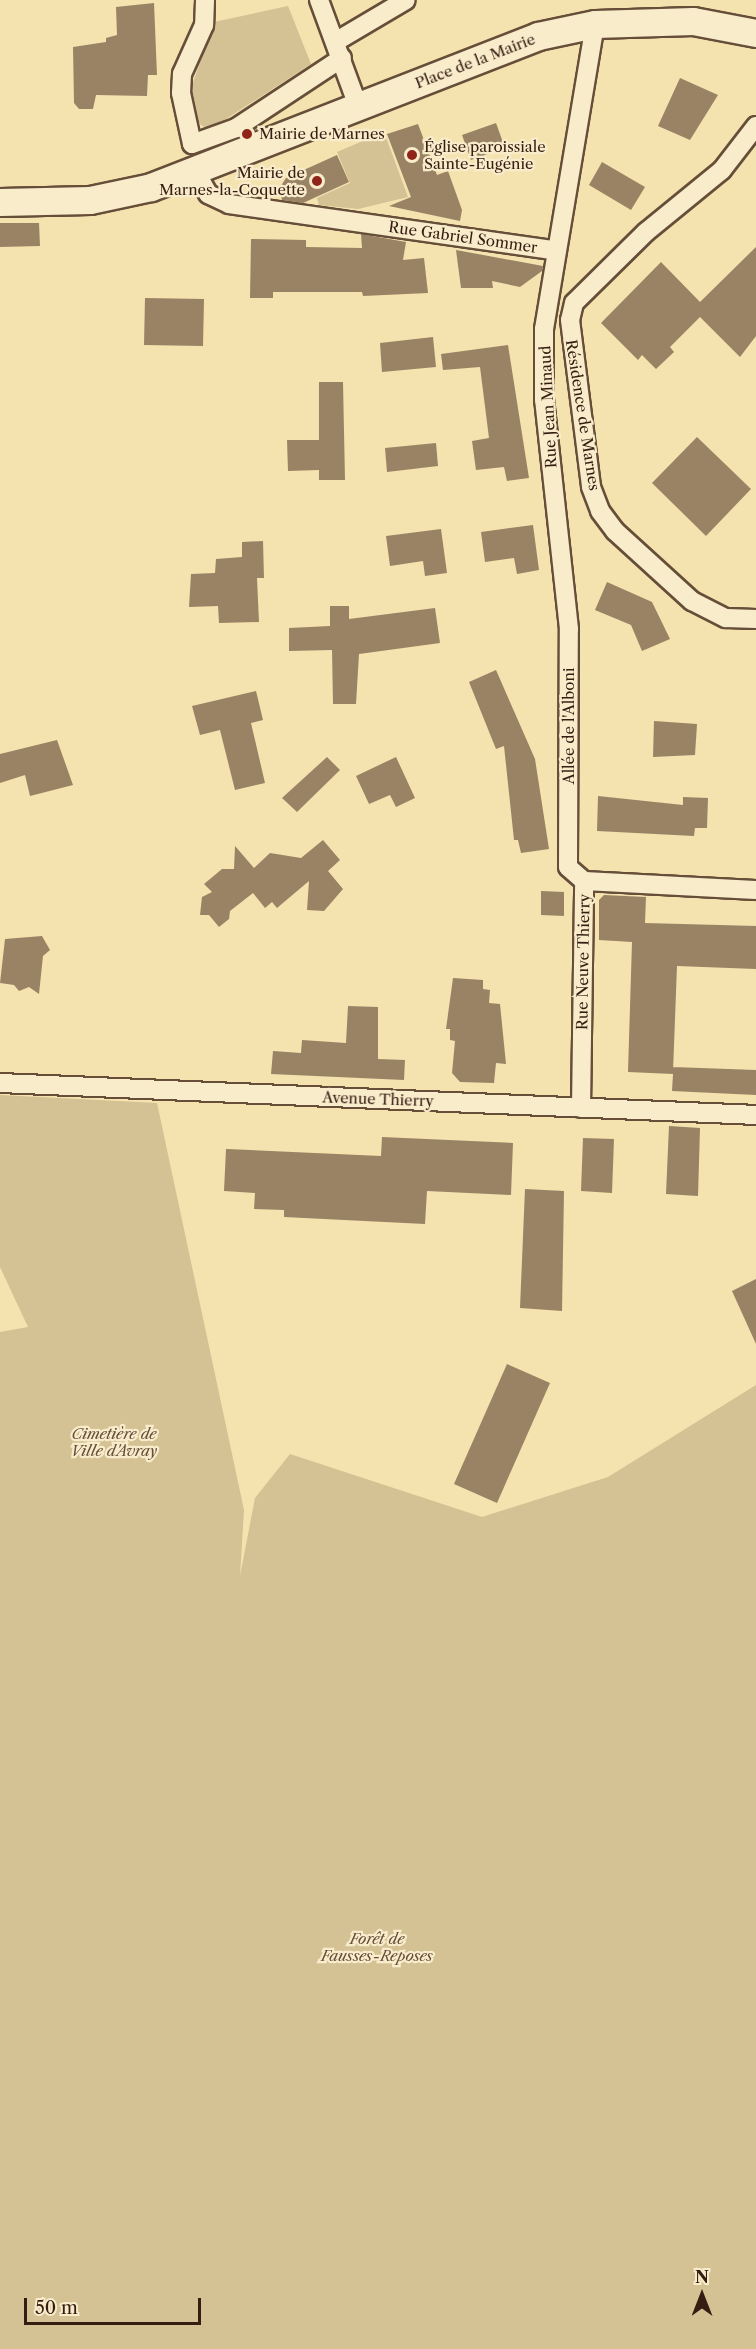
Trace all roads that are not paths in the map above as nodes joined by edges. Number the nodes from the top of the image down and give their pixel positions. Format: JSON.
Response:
{"nodes":[{"id":1,"x":205,"y":0,"type":"edge"},
{"id":2,"x":320,"y":0,"type":"edge"},
{"id":3,"x":406,"y":0,"type":"edge"},
{"id":4,"x":756,"y":16,"type":"edge"},
{"id":5,"x":595,"y":24,"type":"junction"},
{"id":6,"x":756,"y":33,"type":"edge"},
{"id":7,"x":339,"y":50,"type":"junction"},
{"id":8,"x":358,"y":106,"type":"junction"},
{"id":9,"x":756,"y":126,"type":"edge"},
{"id":10,"x":196,"y":172,"type":"junction"},
{"id":11,"x":0,"y":202,"type":"edge"},
{"id":12,"x":554,"y":250,"type":"junction"},
{"id":13,"x":561,"y":564,"type":"joint"},
{"id":14,"x":756,"y":619,"type":"edge"},
{"id":15,"x":584,"y":881,"type":"junction"},
{"id":16,"x":756,"y":890,"type":"edge"},
{"id":17,"x":0,"y":1083,"type":"edge"},
{"id":18,"x":581,"y":1108,"type":"junction"},
{"id":19,"x":756,"y":1115,"type":"edge"}],
"edges":[{"from":1,"to":7,"type":"street"},
{"from":2,"to":7,"type":"street"},
{"from":3,"to":7,"type":"street"},
{"from":4,"to":5,"type":"main road"},
{"from":5,"to":6,"type":"main road"},
{"from":5,"to":8,"type":"main road","name":"Place de la Mairie"},
{"from":5,"to":12,"type":"street","name":"Rue Gabriel Sommer"},
{"from":7,"to":8,"type":"street"},
{"from":8,"to":10,"type":"main road","name":"Place de la Mairie"},
{"from":9,"to":14,"type":"street","name":"Résidence de Marnes"},
{"from":10,"to":11,"type":"main road","name":"Place de la Mairie"},
{"from":10,"to":12,"type":"street","name":"Rue Gabriel Sommer"},
{"from":12,"to":13,"type":"street","name":"Rue Jean Minaud"},
{"from":13,"to":15,"type":"street","name":"Allée de l'Alboni"},
{"from":15,"to":16,"type":"street","name":"Rue Neuve Thierry"},
{"from":15,"to":18,"type":"street","name":"Rue Neuve Thierry"},
{"from":17,"to":18,"type":"street","name":"Avenue Thierry"},
{"from":18,"to":19,"type":"street","name":"Avenue Thierry"}]}
